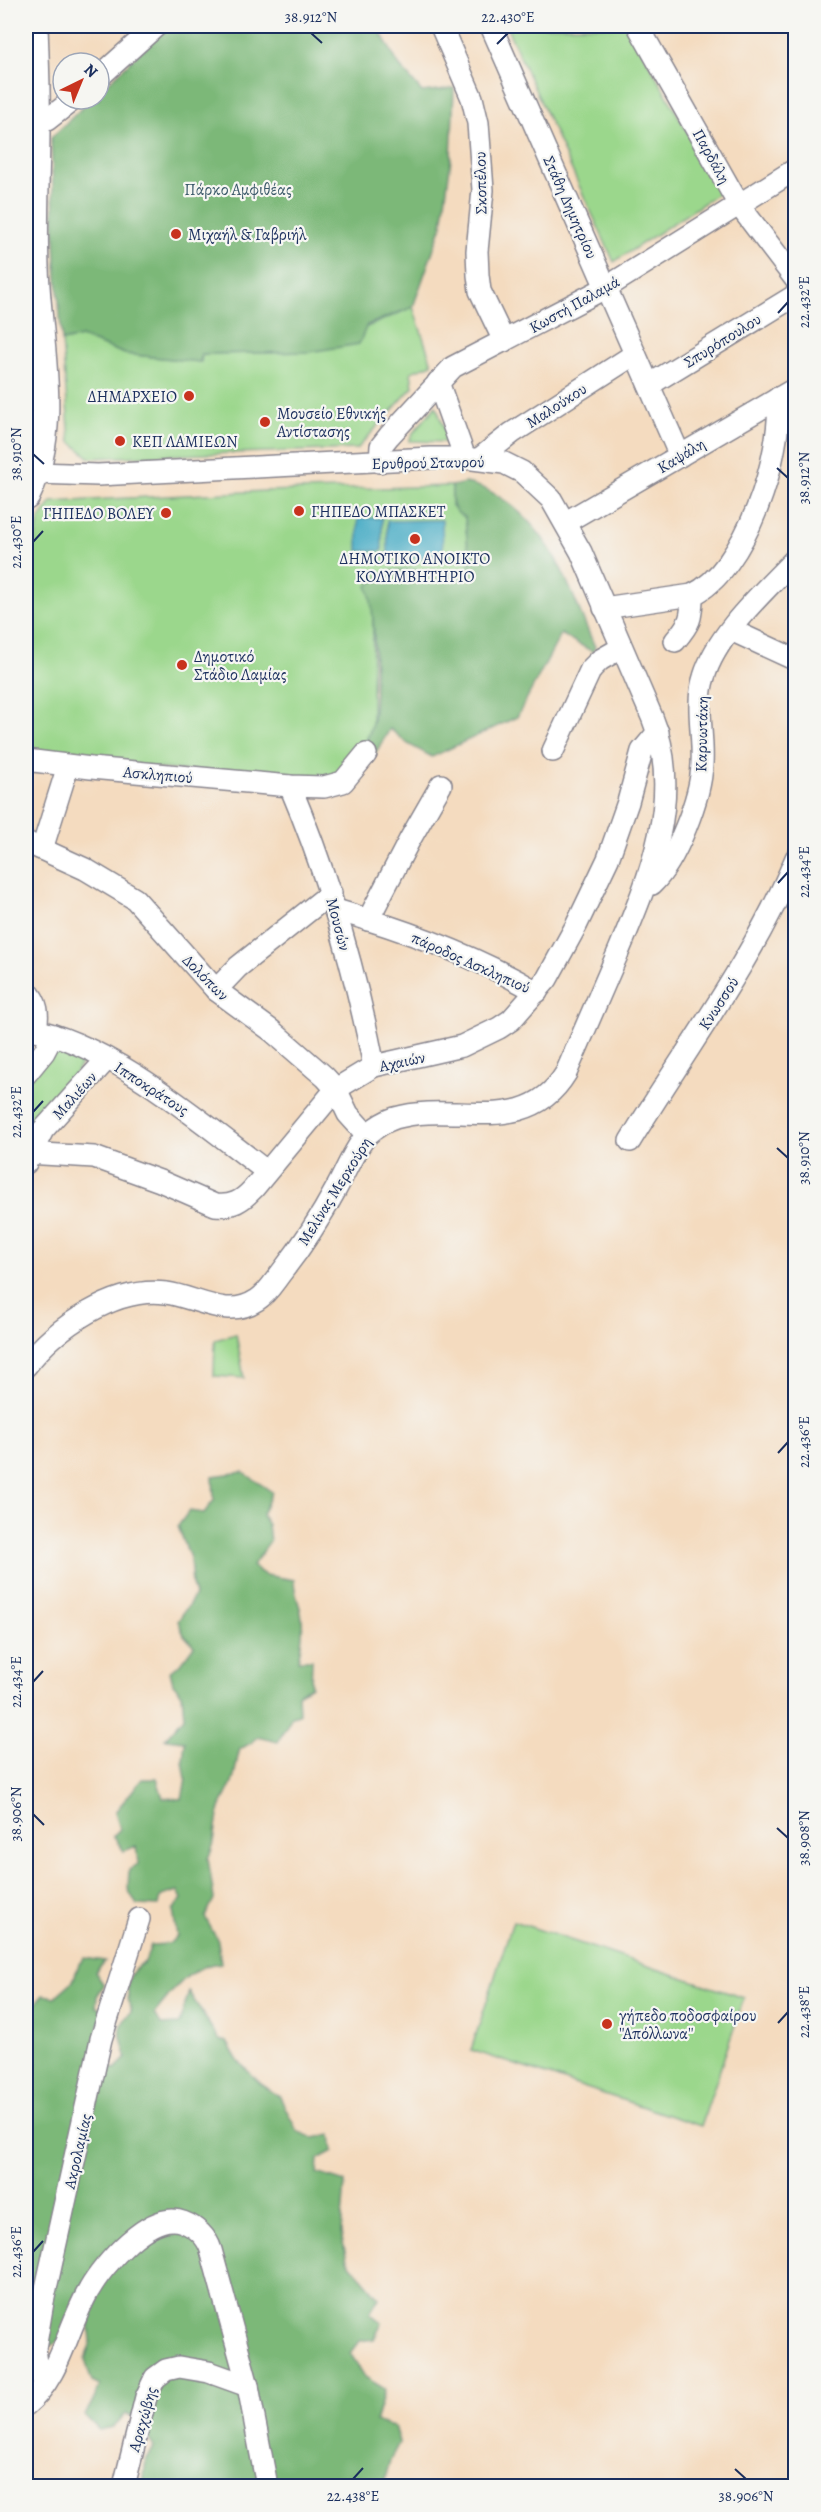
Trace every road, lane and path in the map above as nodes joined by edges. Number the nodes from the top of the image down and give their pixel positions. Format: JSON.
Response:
{"nodes":[{"id":1,"x":34,"y":26,"type":"edge"},
{"id":2,"x":156,"y":26,"type":"edge"},
{"id":3,"x":441,"y":26,"type":"edge"},
{"id":4,"x":491,"y":26,"type":"edge"},
{"id":5,"x":638,"y":26,"type":"edge"},
{"id":6,"x":111,"y":66,"type":"edge"},
{"id":7,"x":59,"y":111,"type":"edge"},
{"id":8,"x":36,"y":123,"type":"junction"},
{"id":9,"x":795,"y":169,"type":"edge"},
{"id":10,"x":739,"y":205,"type":"junction"},
{"id":11,"x":795,"y":280,"type":"edge"},
{"id":12,"x":607,"y":287,"type":"junction"},
{"id":13,"x":795,"y":295,"type":"edge"},
{"id":14,"x":504,"y":341,"type":"junction"},
{"id":15,"x":635,"y":354,"type":"junction"},
{"id":16,"x":438,"y":382,"type":"junction"},
{"id":17,"x":649,"y":385,"type":"junction"},
{"id":18,"x":787,"y":393,"type":"edge"},
{"id":19,"x":35,"y":424,"type":"edge"},
{"id":20,"x":680,"y":456,"type":"junction"},
{"id":21,"x":472,"y":459,"type":"junction"},
{"id":22,"x":380,"y":462,"type":"junction"},
{"id":23,"x":31,"y":484,"type":"edge"},
{"id":24,"x":566,"y":522,"type":"junction"},
{"id":25,"x":795,"y":558,"type":"edge"},
{"id":26,"x":692,"y":595,"type":"junction"},
{"id":27,"x":604,"y":608,"type":"junction"},
{"id":28,"x":731,"y":630,"type":"junction"},
{"id":29,"x":675,"y":641,"type":"dead end"},
{"id":30,"x":621,"y":648,"type":"junction"},
{"id":31,"x":795,"y":660,"type":"edge"},
{"id":32,"x":658,"y":732,"type":"junction"},
{"id":33,"x":553,"y":752,"type":"dead end"},
{"id":34,"x":366,"y":754,"type":"dead end"},
{"id":35,"x":26,"y":760,"type":"edge"},
{"id":36,"x":68,"y":766,"type":"junction"},
{"id":37,"x":441,"y":785,"type":"dead end"},
{"id":38,"x":290,"y":786,"type":"junction"},
{"id":39,"x":34,"y":846,"type":"edge"},
{"id":40,"x":795,"y":858,"type":"edge"},
{"id":41,"x":644,"y":891,"type":"junction"},
{"id":42,"x":333,"y":902,"type":"junction"},
{"id":43,"x":368,"y":920,"type":"junction"},
{"id":44,"x":26,"y":990,"type":"edge"},
{"id":45,"x":216,"y":990,"type":"junction"},
{"id":46,"x":537,"y":992,"type":"junction"},
{"id":47,"x":38,"y":1031,"type":"edge"},
{"id":48,"x":107,"y":1059,"type":"junction"},
{"id":49,"x":374,"y":1066,"type":"junction"},
{"id":50,"x":26,"y":1074,"type":"edge"},
{"id":51,"x":336,"y":1089,"type":"junction"},
{"id":52,"x":367,"y":1135,"type":"junction"},
{"id":53,"x":630,"y":1142,"type":"dead end"},
{"id":54,"x":27,"y":1156,"type":"edge"},
{"id":55,"x":266,"y":1171,"type":"junction"},
{"id":56,"x":26,"y":1366,"type":"edge"},
{"id":57,"x":139,"y":1919,"type":"dead end"},
{"id":58,"x":45,"y":2384,"type":"junction"},
{"id":59,"x":248,"y":2386,"type":"junction"},
{"id":60,"x":26,"y":2405,"type":"edge"},
{"id":61,"x":124,"y":2487,"type":"edge"},
{"id":62,"x":267,"y":2487,"type":"edge"}],
"edges":[{"from":1,"to":8,"type":"main road"},
{"from":2,"to":6,"type":"street"},
{"from":3,"to":14,"type":"street","name":"Σκοπέλου"},
{"from":4,"to":12,"type":"street","name":"Στάθη Δημητρίου"},
{"from":5,"to":10,"type":"street","name":"Παρδάλη"},
{"from":7,"to":8,"type":"street"},
{"from":8,"to":19,"type":"main road"},
{"from":9,"to":10,"type":"street","name":"Κωστή Παλαμά"},
{"from":10,"to":11,"type":"street","name":"Παρδάλη"},
{"from":10,"to":12,"type":"street","name":"Κωστή Παλαμά"},
{"from":12,"to":14,"type":"street","name":"Κωστή Παλαμά"},
{"from":12,"to":15,"type":"street","name":"Στάθη Δημητρίου"},
{"from":13,"to":17,"type":"street","name":"Σπυρόπουλου"},
{"from":14,"to":16,"type":"street","name":"Κωστή Παλαμά"},
{"from":15,"to":17,"type":"street","name":"Στάθη Δημητρίου"},
{"from":15,"to":21,"type":"street","name":"Μαλούκου"},
{"from":16,"to":21,"type":"street"},
{"from":16,"to":22,"type":"street","name":"Κωστή Παλαμά"},
{"from":17,"to":20,"type":"street","name":"Στάθη Δημητρίου"},
{"from":18,"to":20,"type":"street","name":"Καψάλη"},
{"from":18,"to":26,"type":"street"},
{"from":19,"to":23,"type":"main road"},
{"from":20,"to":24,"type":"street","name":"Καψάλη"},
{"from":21,"to":22,"type":"street","name":"Ερυθρού Σταυρού"},
{"from":21,"to":24,"type":"street","name":"Ερυθρού Σταυρού"},
{"from":22,"to":23,"type":"street","name":"Ερυθρού Σταυρού"},
{"from":24,"to":27,"type":"street","name":"Ερυθρού Σταυρού"},
{"from":25,"to":28,"type":"street","name":"Καρυωτάκη"},
{"from":26,"to":27,"type":"street"},
{"from":26,"to":29,"type":"street"},
{"from":27,"to":30,"type":"street","name":"Ερυθρού Σταυρού"},
{"from":28,"to":31,"type":"street"},
{"from":28,"to":41,"type":"street","name":"Καρυωτάκη"},
{"from":30,"to":32,"type":"street","name":"Ερυθρού Σταυρού"},
{"from":30,"to":33,"type":"street"},
{"from":32,"to":41,"type":"street","name":"Μελίνας Μερκούρη"},
{"from":32,"to":46,"type":"street","name":"Αχαιών"},
{"from":34,"to":38,"type":"street","name":"Ασκληπιού"},
{"from":35,"to":36,"type":"street","name":"Ασκληπιού"},
{"from":36,"to":38,"type":"street","name":"Ασκληπιού"},
{"from":36,"to":39,"type":"street"},
{"from":37,"to":43,"type":"street"},
{"from":38,"to":42,"type":"street","name":"Μουσών"},
{"from":39,"to":45,"type":"street","name":"Δολόπων"},
{"from":40,"to":53,"type":"street","name":"Κνωσσού"},
{"from":41,"to":52,"type":"street","name":"Μελίνας Μερκούρη"},
{"from":42,"to":43,"type":"street","name":"πάροδος Ασκληπιού"},
{"from":42,"to":45,"type":"street"},
{"from":42,"to":49,"type":"street","name":"Μουσών"},
{"from":43,"to":46,"type":"street","name":"πάροδος Ασκληπιού"},
{"from":44,"to":47,"type":"street"},
{"from":45,"to":51,"type":"street","name":"Δολόπων"},
{"from":46,"to":49,"type":"street","name":"Αχαιών"},
{"from":47,"to":48,"type":"street","name":"Ιπποκράτους"},
{"from":47,"to":50,"type":"street"},
{"from":48,"to":54,"type":"street","name":"Μαλιέων"},
{"from":48,"to":55,"type":"street","name":"Ιπποκράτους"},
{"from":49,"to":51,"type":"street","name":"Αχαιών"},
{"from":51,"to":52,"type":"street","name":"Δολόπων"},
{"from":51,"to":55,"type":"street","name":"Αχαιών"},
{"from":52,"to":56,"type":"street","name":"Μελίνας Μερκούρη"},
{"from":54,"to":55,"type":"street","name":"Αχαιών"},
{"from":57,"to":58,"type":"street","name":"Ακρολαμίας"},
{"from":58,"to":59,"type":"street"},
{"from":58,"to":60,"type":"street"},
{"from":59,"to":61,"type":"street","name":"Αραχώβης"},
{"from":59,"to":62,"type":"street"}]}
